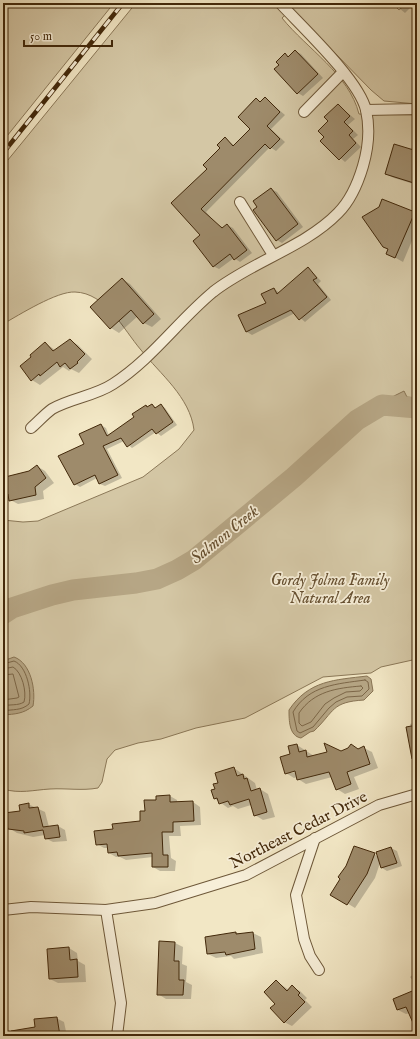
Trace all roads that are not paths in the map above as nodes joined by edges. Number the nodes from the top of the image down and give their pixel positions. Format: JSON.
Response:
{"nodes":[{"id":1,"x":280,"y":3,"type":"edge"},
{"id":2,"x":343,"y":72,"type":"junction"},
{"id":3,"x":417,"y":109,"type":"edge"},
{"id":4,"x":366,"y":110,"type":"junction"},
{"id":5,"x":304,"y":112,"type":"dead end"},
{"id":6,"x":240,"y":202,"type":"dead end"},
{"id":7,"x":273,"y":255,"type":"junction"},
{"id":8,"x":32,"y":428,"type":"dead end"},
{"id":9,"x":417,"y":794,"type":"edge"},
{"id":10,"x":315,"y":838,"type":"junction"},
{"id":11,"x":3,"y":910,"type":"edge"},
{"id":12,"x":106,"y":910,"type":"junction"},
{"id":13,"x":319,"y":970,"type":"dead end"},
{"id":14,"x":117,"y":1036,"type":"edge"}],
"edges":[{"from":1,"to":2,"type":"street"},
{"from":2,"to":4,"type":"street"},
{"from":2,"to":5,"type":"street"},
{"from":3,"to":4,"type":"street"},
{"from":4,"to":7,"type":"street"},
{"from":6,"to":7,"type":"street"},
{"from":7,"to":8,"type":"street"},
{"from":9,"to":10,"type":"street","name":"Northeast Cedar Drive"},
{"from":10,"to":12,"type":"street","name":"Northeast Cedar Drive"},
{"from":10,"to":13,"type":"street"},
{"from":11,"to":12,"type":"street","name":"Northeast Cedar Drive"},
{"from":12,"to":14,"type":"street"}]}
